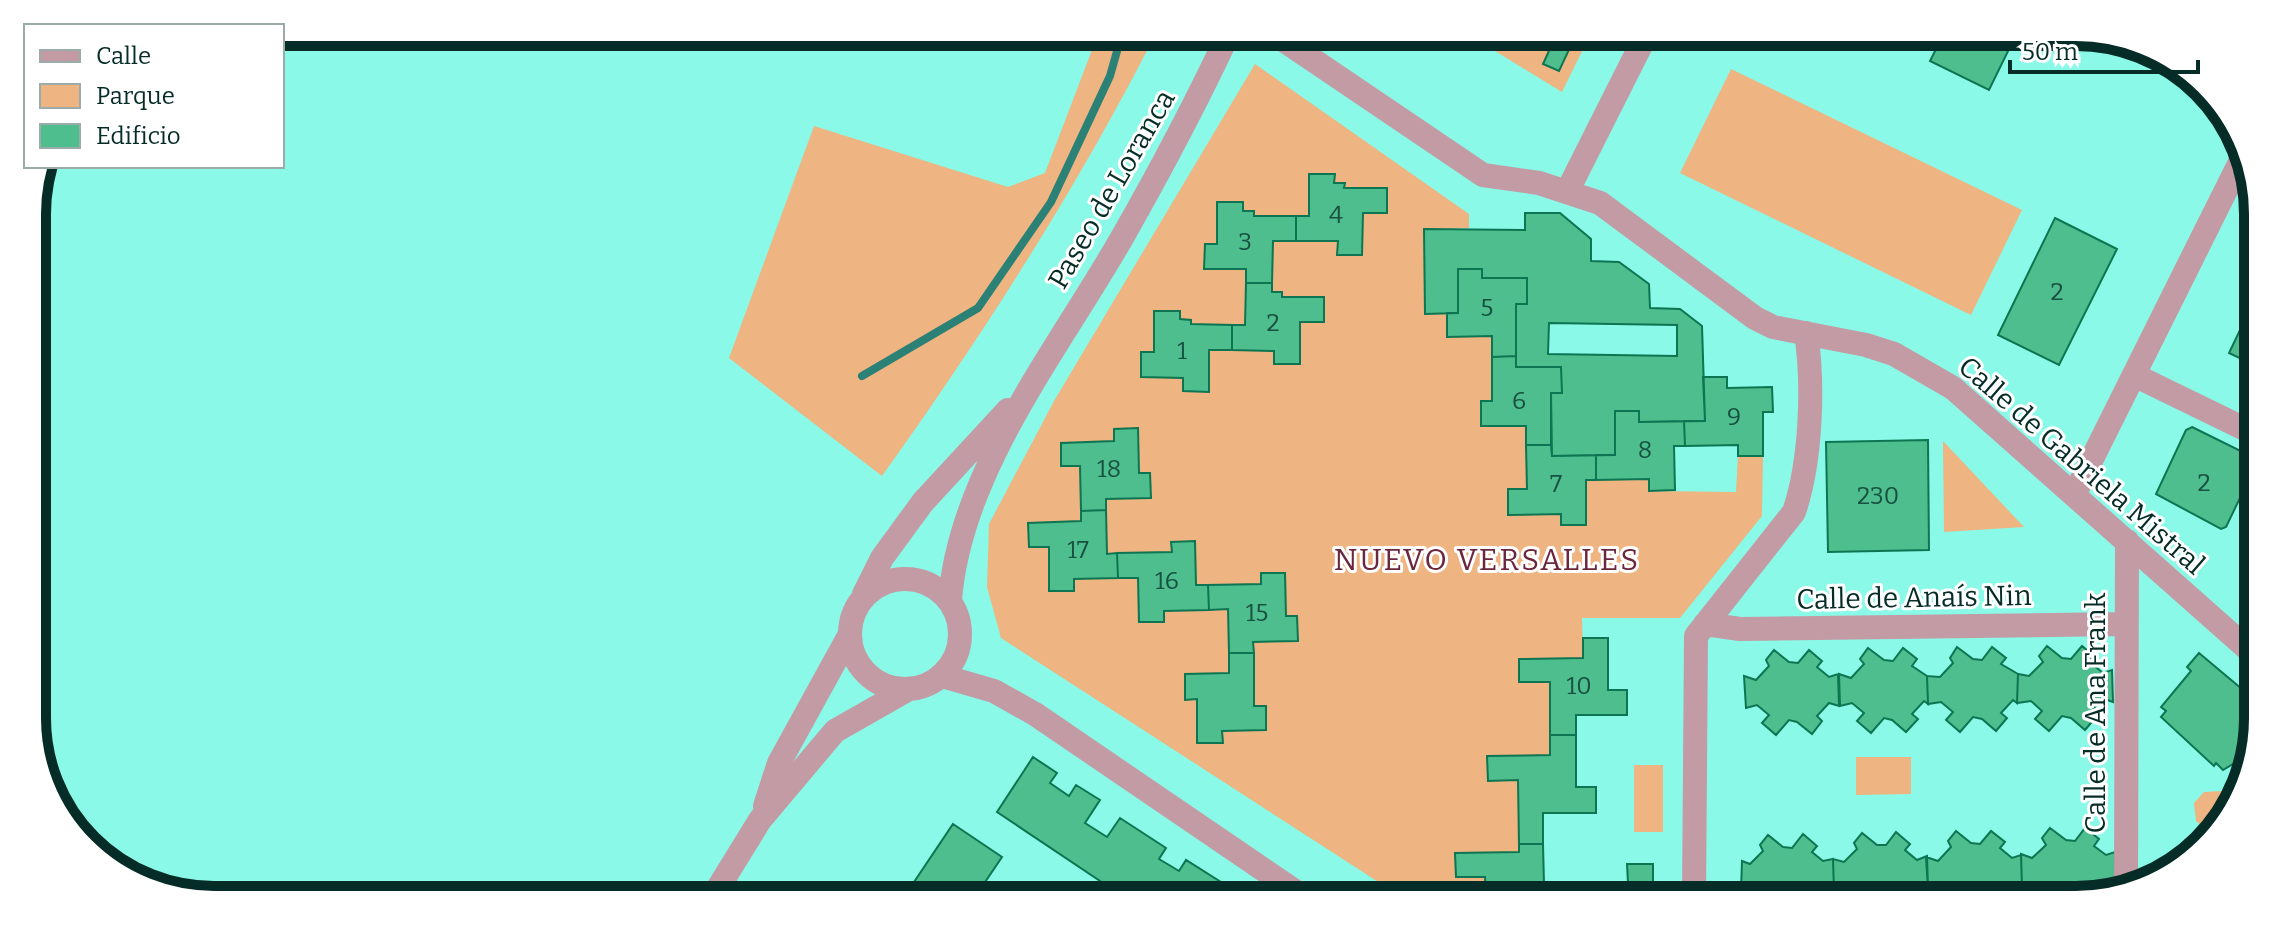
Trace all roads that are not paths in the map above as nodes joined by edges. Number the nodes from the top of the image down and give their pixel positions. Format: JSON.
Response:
{"nodes":[{"id":1,"x":1222,"y":46,"type":"edge"},
{"id":2,"x":1292,"y":46,"type":"edge"},
{"id":3,"x":1640,"y":46,"type":"edge"},
{"id":4,"x":2237,"y":168,"type":"edge"},
{"id":5,"x":1568,"y":190,"type":"junction"},
{"id":6,"x":1806,"y":333,"type":"junction"},
{"id":7,"x":1041,"y":368,"type":"junction"},
{"id":8,"x":2134,"y":375,"type":"junction"},
{"id":9,"x":2244,"y":429,"type":"edge"},
{"id":10,"x":2075,"y":493,"type":"junction"},
{"id":11,"x":2127,"y":541,"type":"junction"},
{"id":12,"x":950,"y":600,"type":"junction"},
{"id":13,"x":859,"y":603,"type":"junction"},
{"id":14,"x":1705,"y":624,"type":"junction"},
{"id":15,"x":2124,"y":624,"type":"junction"},
{"id":16,"x":850,"y":634,"type":"junction"},
{"id":17,"x":2244,"y":646,"type":"edge"},
{"id":18,"x":942,"y":676,"type":"junction"},
{"id":19,"x":907,"y":690,"type":"junction"},
{"id":20,"x":760,"y":820,"type":"junction"},
{"id":21,"x":2126,"y":878,"type":"edge"},
{"id":22,"x":719,"y":886,"type":"edge"},
{"id":23,"x":1287,"y":886,"type":"edge"},
{"id":24,"x":1694,"y":886,"type":"edge"}],
"edges":[{"from":1,"to":7,"type":"street","name":"Paseo de Loranca"},
{"from":2,"to":5,"type":"street","name":"Calle de Gabriela Mistral"},
{"from":3,"to":5,"type":"street"},
{"from":4,"to":8,"type":"street"},
{"from":5,"to":6,"type":"street","name":"Calle de Gabriela Mistral"},
{"from":6,"to":10,"type":"street","name":"Calle de Gabriela Mistral"},
{"from":6,"to":14,"type":"street"},
{"from":7,"to":12,"type":"street","name":"Paseo de Loranca"},
{"from":7,"to":13,"type":"street","name":"Paseo de Loranca"},
{"from":8,"to":9,"type":"street"},
{"from":8,"to":10,"type":"street"},
{"from":10,"to":11,"type":"street","name":"Calle de Gabriela Mistral"},
{"from":11,"to":15,"type":"street","name":"Calle de Ana Frank"},
{"from":11,"to":17,"type":"street","name":"Calle de Gabriela Mistral"},
{"from":12,"to":13,"type":"street"},
{"from":12,"to":18,"type":"street"},
{"from":13,"to":16,"type":"street"},
{"from":14,"to":15,"type":"street","name":"Calle de Anaís Nin"},
{"from":14,"to":24,"type":"street"},
{"from":15,"to":21,"type":"street","name":"Calle de Ana Frank"},
{"from":16,"to":19,"type":"street"},
{"from":16,"to":20,"type":"street"},
{"from":18,"to":19,"type":"street"},
{"from":18,"to":23,"type":"street"},
{"from":19,"to":20,"type":"street"},
{"from":20,"to":22,"type":"street"}]}
